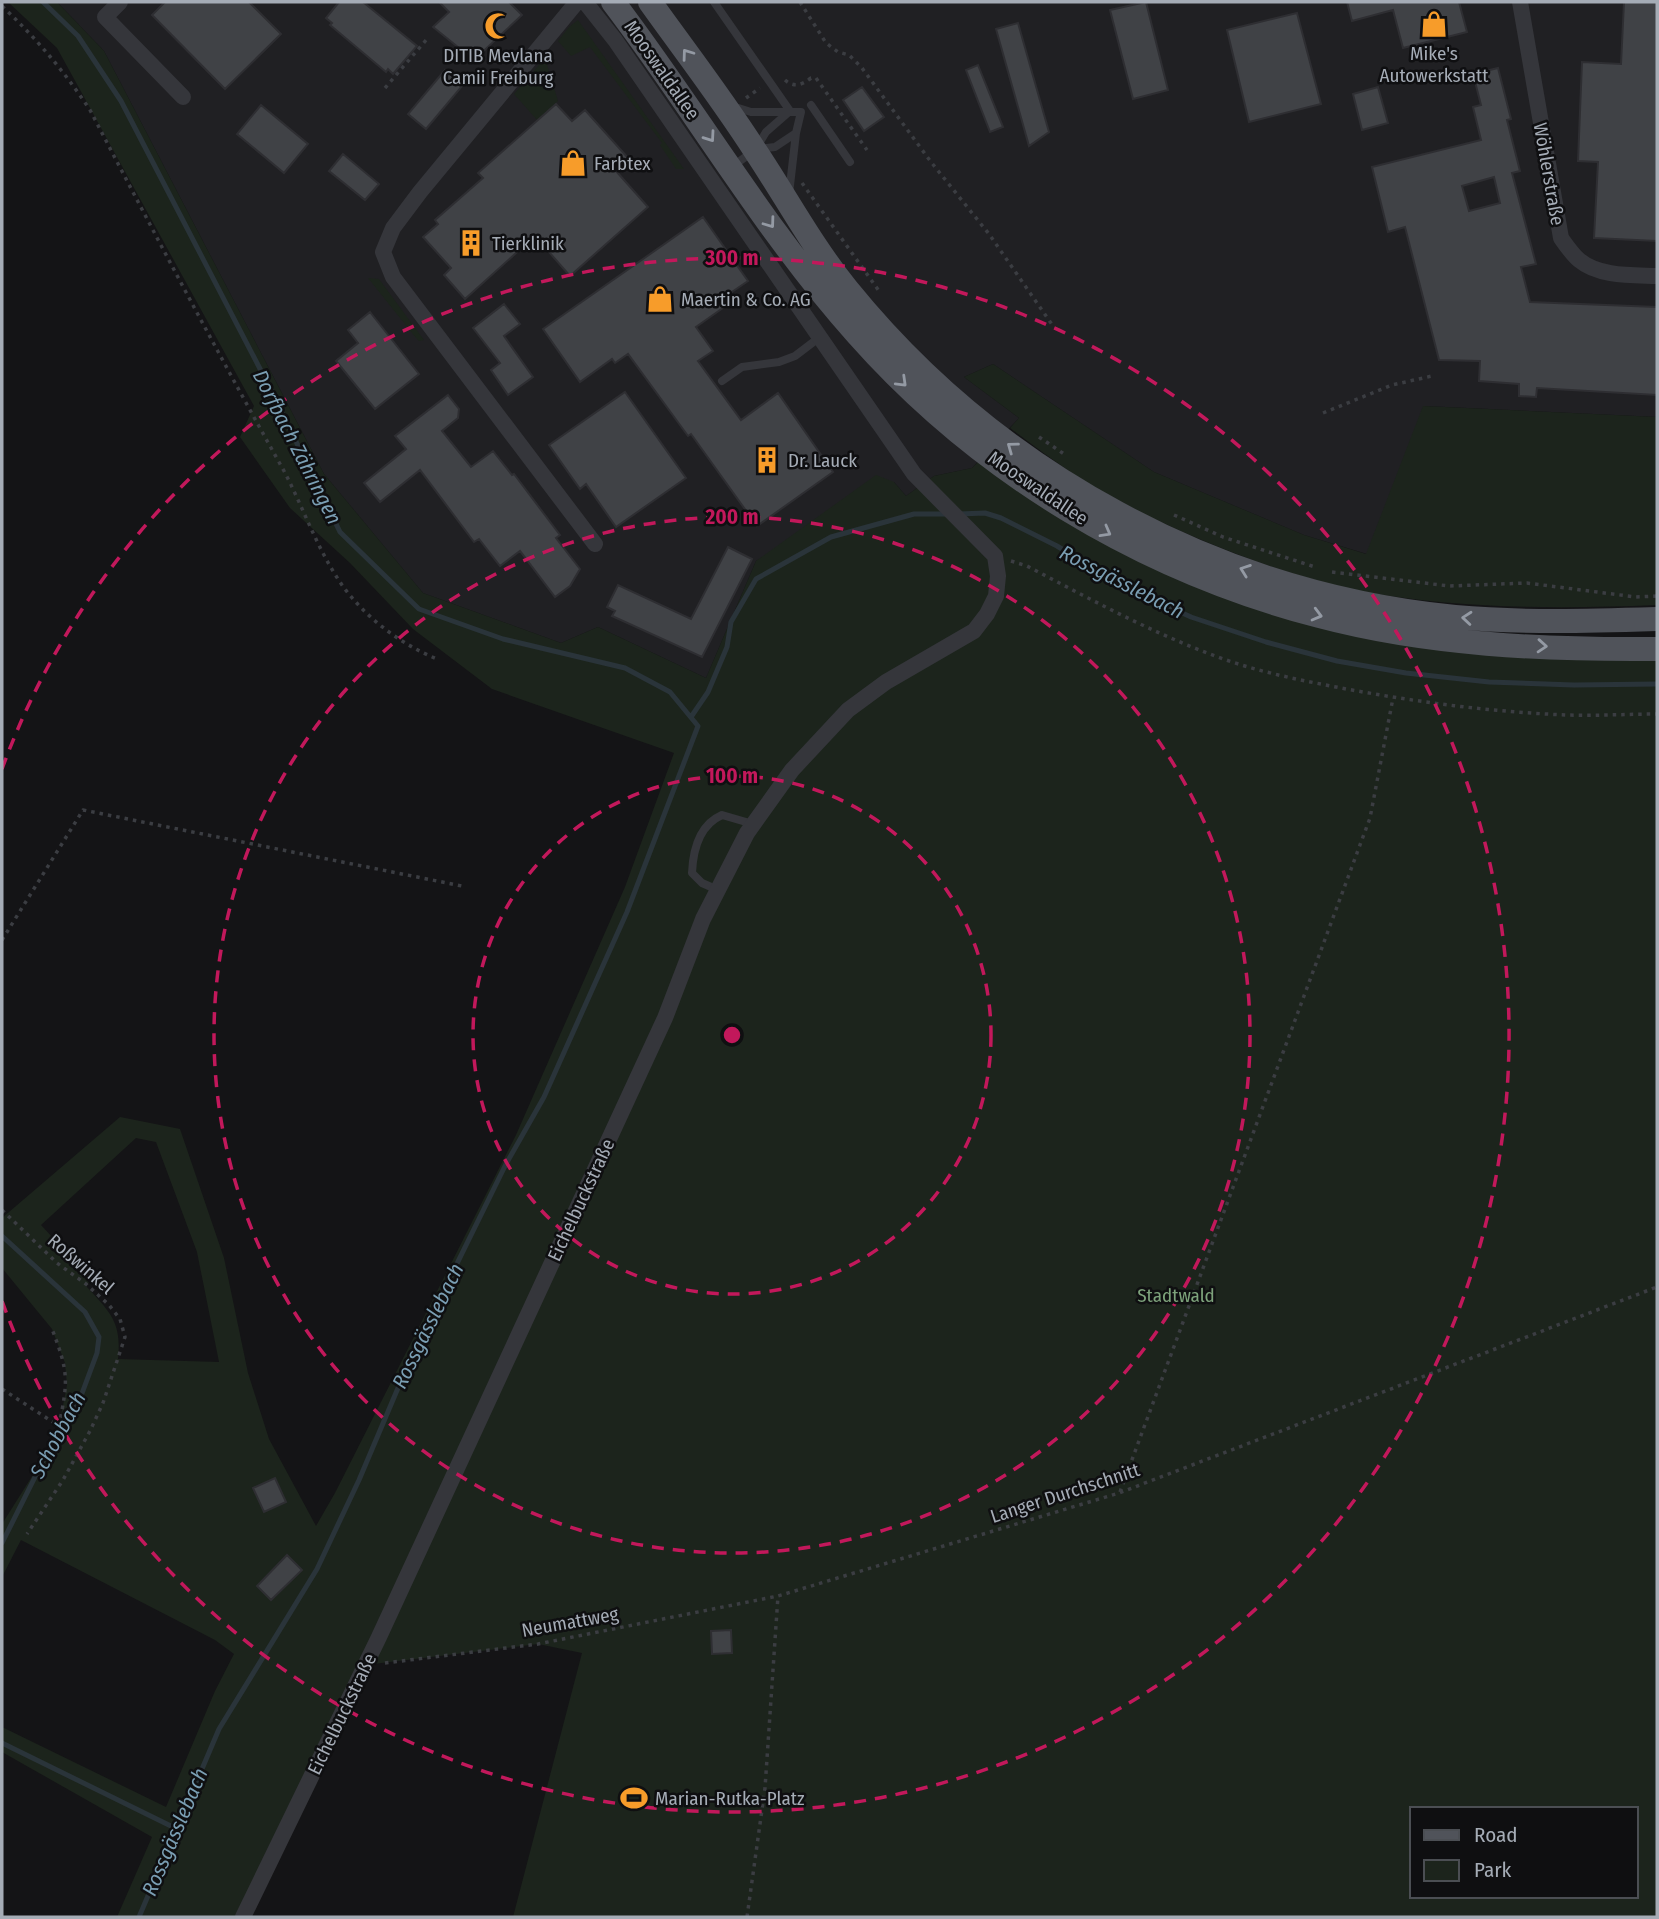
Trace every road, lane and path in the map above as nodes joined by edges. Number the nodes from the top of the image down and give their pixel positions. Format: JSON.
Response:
{"nodes":[{"id":1,"x":120,"y":2,"type":"edge"},
{"id":2,"x":577,"y":2,"type":"edge"},
{"id":3,"x":585,"y":2,"type":"edge"},
{"id":4,"x":613,"y":2,"type":"edge"},
{"id":5,"x":650,"y":2,"type":"edge"},
{"id":6,"x":714,"y":2,"type":"edge"},
{"id":7,"x":800,"y":2,"type":"edge"},
{"id":8,"x":1520,"y":2,"type":"edge"},
{"id":9,"x":2,"y":6,"type":"edge"},
{"id":10,"x":427,"y":39,"type":"dead end"},
{"id":11,"x":385,"y":88,"type":"dead end"},
{"id":12,"x":183,"y":97,"type":"dead end"},
{"id":13,"x":723,"y":104,"type":"junction"},
{"id":14,"x":811,"y":105,"type":"dead end"},
{"id":15,"x":790,"y":111,"type":"junction"},
{"id":16,"x":796,"y":133,"type":"junction"},
{"id":17,"x":755,"y":150,"type":"junction"},
{"id":18,"x":850,"y":162,"type":"dead end"},
{"id":19,"x":731,"y":167,"type":"junction"},
{"id":20,"x":793,"y":171,"type":"junction"},
{"id":21,"x":788,"y":204,"type":"junction"},
{"id":22,"x":1657,"y":276,"type":"edge"},
{"id":23,"x":879,"y":292,"type":"dead end"},
{"id":24,"x":1053,"y":326,"type":"dead end"},
{"id":25,"x":820,"y":337,"type":"junction"},
{"id":26,"x":1433,"y":376,"type":"dead end"},
{"id":27,"x":722,"y":381,"type":"dead end"},
{"id":28,"x":1323,"y":413,"type":"dead end"},
{"id":29,"x":1038,"y":436,"type":"dead end"},
{"id":30,"x":1071,"y":460,"type":"dead end"},
{"id":31,"x":1166,"y":512,"type":"dead end"},
{"id":32,"x":595,"y":544,"type":"dead end"},
{"id":33,"x":995,"y":556,"type":"junction"},
{"id":34,"x":1657,"y":596,"type":"edge"},
{"id":35,"x":1657,"y":620,"type":"edge"},
{"id":36,"x":1657,"y":649,"type":"edge"},
{"id":37,"x":437,"y":659,"type":"dead end"},
{"id":38,"x":1393,"y":698,"type":"junction"},
{"id":39,"x":1657,"y":714,"type":"edge"},
{"id":40,"x":753,"y":824,"type":"junction"},
{"id":41,"x":463,"y":886,"type":"dead end"},
{"id":42,"x":718,"y":890,"type":"junction"},
{"id":43,"x":2,"y":940,"type":"edge"},
{"id":44,"x":2,"y":1210,"type":"edge"},
{"id":45,"x":1657,"y":1287,"type":"edge"},
{"id":46,"x":52,"y":1329,"type":"dead end"},
{"id":47,"x":2,"y":1389,"type":"edge"},
{"id":48,"x":1119,"y":1493,"type":"junction"},
{"id":49,"x":27,"y":1534,"type":"dead end"},
{"id":50,"x":778,"y":1596,"type":"junction"},
{"id":51,"x":365,"y":1665,"type":"junction"},
{"id":52,"x":243,"y":1917,"type":"edge"},
{"id":53,"x":747,"y":1917,"type":"edge"}],
"edges":[{"from":1,"to":12,"type":"street"},
{"from":2,"to":32,"type":"street"},
{"from":3,"to":25,"type":"street","name":"Mooswaldallee"},
{"from":4,"to":19,"type":"main road","name":"Mooswaldallee","one_way":true},
{"from":13,"to":5,"type":"main road","name":"Mooswaldallee","one_way":true},
{"from":6,"to":15,"type":"lane"},
{"from":7,"to":24,"type":"path"},
{"from":8,"to":22,"type":"street","name":"Wöhlerstraße"},
{"from":9,"to":37,"type":"path"},
{"from":10,"to":11,"type":"path"},
{"from":13,"to":15,"type":"lane"},
{"from":13,"to":17,"type":"main road","name":"Mooswaldallee"},
{"from":14,"to":18,"type":"lane"},
{"from":15,"to":16,"type":"lane"},
{"from":15,"to":17,"type":"lane"},
{"from":16,"to":17,"type":"lane"},
{"from":16,"to":20,"type":"lane"},
{"from":17,"to":19,"type":"lane"},
{"from":17,"to":21,"type":"main road","name":"Mooswaldallee"},
{"from":19,"to":36,"type":"main road","name":"Mooswaldallee","one_way":true},
{"from":20,"to":21,"type":"lane"},
{"from":20,"to":23,"type":"path"},
{"from":35,"to":21,"type":"main road","name":"Mooswaldallee","one_way":true},
{"from":25,"to":27,"type":"lane"},
{"from":25,"to":33,"type":"street","name":"Mooswaldallee"},
{"from":26,"to":28,"type":"path"},
{"from":29,"to":30,"type":"path"},
{"from":31,"to":34,"type":"path"},
{"from":33,"to":38,"type":"path"},
{"from":33,"to":40,"type":"street","name":"Eichelbuckstraße"},
{"from":38,"to":39,"type":"path"},
{"from":38,"to":48,"type":"path"},
{"from":40,"to":42,"type":"street","name":"Eichelbuckstraße"},
{"from":40,"to":42,"type":"lane"},
{"from":41,"to":43,"type":"path"},
{"from":42,"to":51,"type":"street","name":"Eichelbuckstraße"},
{"from":44,"to":49,"type":"path","name":"Roßwinkel"},
{"from":45,"to":48,"type":"path","name":"Langer Durchschnitt"},
{"from":46,"to":47,"type":"path"},
{"from":48,"to":50,"type":"path","name":"Langer Durchschnitt"},
{"from":50,"to":51,"type":"path","name":"Neumattweg"},
{"from":50,"to":53,"type":"path"},
{"from":51,"to":52,"type":"street","name":"Eichelbuckstraße"}]}
